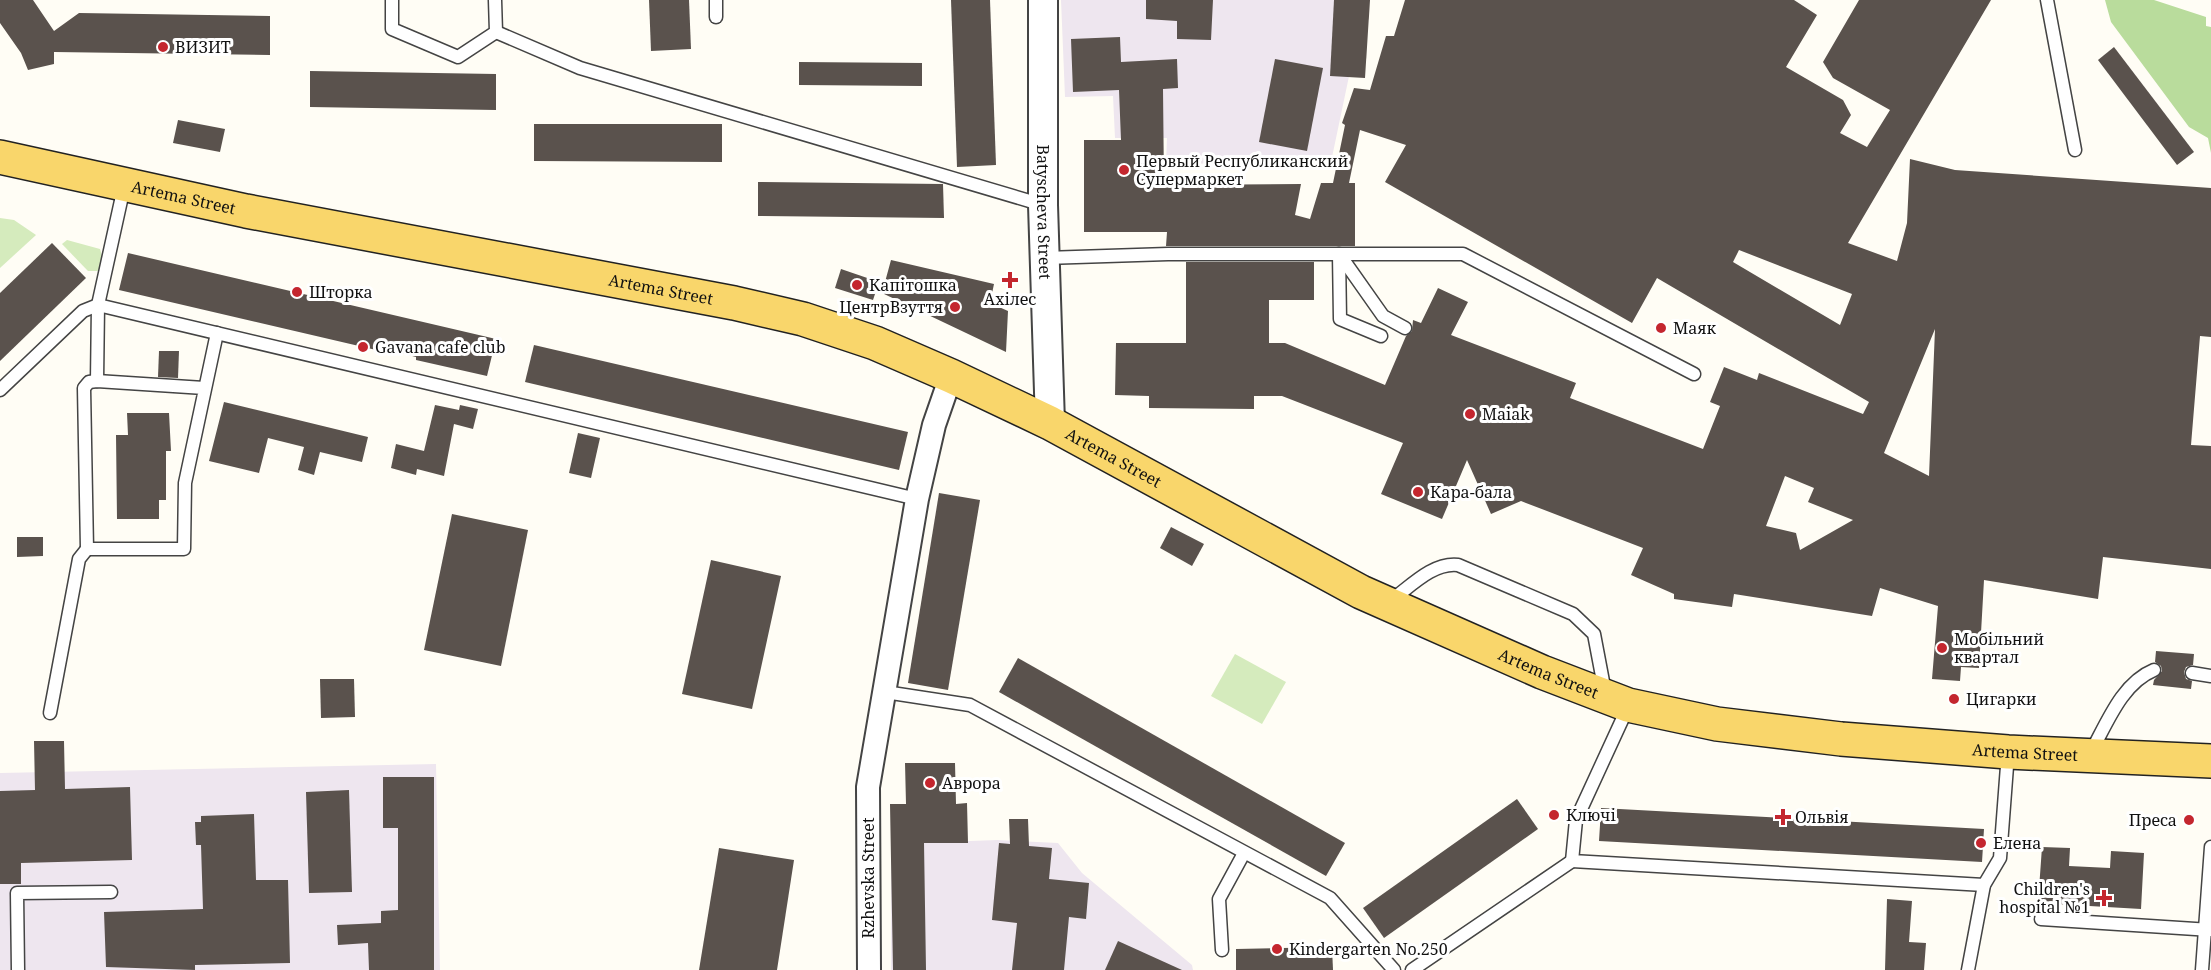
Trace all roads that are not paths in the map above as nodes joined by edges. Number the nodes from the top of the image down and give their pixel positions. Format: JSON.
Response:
{"nodes":[{"id":1,"x":392,"y":0,"type":"edge"},
{"id":2,"x":495,"y":0,"type":"edge"},
{"id":3,"x":716,"y":0,"type":"edge"},
{"id":4,"x":1043,"y":0,"type":"edge"},
{"id":5,"x":2047,"y":0,"type":"edge"},
{"id":6,"x":716,"y":17,"type":"dead end"},
{"id":7,"x":496,"y":32,"type":"junction"},
{"id":8,"x":2075,"y":150,"type":"dead end"},
{"id":9,"x":0,"y":157,"type":"edge"},
{"id":10,"x":124,"y":185,"type":"junction"},
{"id":11,"x":1044,"y":205,"type":"junction"},
{"id":12,"x":1339,"y":254,"type":"junction"},
{"id":13,"x":1045,"y":258,"type":"junction"},
{"id":14,"x":98,"y":305,"type":"junction"},
{"id":15,"x":1405,"y":328,"type":"dead end"},
{"id":16,"x":217,"y":333,"type":"junction"},
{"id":17,"x":1381,"y":336,"type":"dead end"},
{"id":18,"x":1694,"y":374,"type":"dead end"},
{"id":19,"x":951,"y":376,"type":"junction"},
{"id":20,"x":97,"y":381,"type":"junction"},
{"id":21,"x":204,"y":388,"type":"junction"},
{"id":22,"x":0,"y":390,"type":"edge"},
{"id":23,"x":1050,"y":423,"type":"junction"},
{"id":24,"x":917,"y":499,"type":"junction"},
{"id":25,"x":87,"y":549,"type":"junction"},
{"id":26,"x":1387,"y":604,"type":"junction"},
{"id":27,"x":2154,"y":670,"type":"dead end"},
{"id":28,"x":2192,"y":674,"type":"dead end"},
{"id":29,"x":2211,"y":676,"type":"edge"},
{"id":30,"x":885,"y":692,"type":"junction"},
{"id":31,"x":1617,"y":701,"type":"junction"},
{"id":32,"x":50,"y":713,"type":"dead end"},
{"id":33,"x":2008,"y":752,"type":"junction"},
{"id":34,"x":2088,"y":757,"type":"junction"},
{"id":35,"x":2211,"y":761,"type":"edge"},
{"id":36,"x":2211,"y":847,"type":"edge"},
{"id":37,"x":1244,"y":853,"type":"junction"},
{"id":38,"x":1572,"y":861,"type":"junction"},
{"id":39,"x":1984,"y":885,"type":"junction"},
{"id":40,"x":111,"y":892,"type":"dead end"},
{"id":41,"x":2041,"y":919,"type":"dead end"},
{"id":42,"x":2208,"y":930,"type":"edge"},
{"id":43,"x":1222,"y":950,"type":"dead end"},
{"id":44,"x":18,"y":970,"type":"edge"},
{"id":45,"x":869,"y":970,"type":"edge"},
{"id":46,"x":1394,"y":970,"type":"edge"},
{"id":47,"x":1412,"y":970,"type":"edge"},
{"id":48,"x":1968,"y":970,"type":"edge"},
{"id":49,"x":2202,"y":970,"type":"edge"}],
"edges":[{"from":1,"to":7,"type":"lane"},
{"from":2,"to":7,"type":"lane"},
{"from":3,"to":6,"type":"lane"},
{"from":4,"to":11,"type":"street","name":"Batyscheva Street"},
{"from":5,"to":8,"type":"lane"},
{"from":7,"to":11,"type":"lane"},
{"from":9,"to":10,"type":"main road","name":"Artema Street"},
{"from":10,"to":14,"type":"lane"},
{"from":10,"to":19,"type":"main road","name":"Artema Street"},
{"from":11,"to":13,"type":"street","name":"Batyscheva Street"},
{"from":12,"to":13,"type":"lane"},
{"from":12,"to":15,"type":"lane"},
{"from":12,"to":17,"type":"lane"},
{"from":12,"to":18,"type":"lane"},
{"from":13,"to":23,"type":"street","name":"Batyscheva Street"},
{"from":14,"to":16,"type":"lane"},
{"from":14,"to":20,"type":"lane"},
{"from":14,"to":22,"type":"lane"},
{"from":16,"to":21,"type":"lane"},
{"from":16,"to":24,"type":"lane"},
{"from":19,"to":23,"type":"main road","name":"Artema Street"},
{"from":19,"to":24,"type":"street","name":"Rzhevska Street"},
{"from":20,"to":21,"type":"lane"},
{"from":20,"to":25,"type":"lane"},
{"from":21,"to":25,"type":"lane"},
{"from":23,"to":26,"type":"main road","name":"Artema Street"},
{"from":24,"to":30,"type":"street","name":"Rzhevska Street"},
{"from":25,"to":32,"type":"lane"},
{"from":26,"to":31,"type":"main road","name":"Artema Street"},
{"from":26,"to":31,"type":"lane"},
{"from":27,"to":34,"type":"lane"},
{"from":28,"to":29,"type":"lane"},
{"from":30,"to":37,"type":"lane"},
{"from":30,"to":45,"type":"street","name":"Rzhevska Street"},
{"from":31,"to":33,"type":"main road","name":"Artema Street"},
{"from":31,"to":38,"type":"lane"},
{"from":33,"to":34,"type":"main road","name":"Artema Street"},
{"from":33,"to":39,"type":"lane"},
{"from":34,"to":35,"type":"main road","name":"Artema Street"},
{"from":36,"to":42,"type":"lane"},
{"from":37,"to":43,"type":"lane"},
{"from":37,"to":46,"type":"lane"},
{"from":38,"to":39,"type":"lane"},
{"from":38,"to":47,"type":"lane"},
{"from":39,"to":48,"type":"lane"},
{"from":40,"to":44,"type":"lane"},
{"from":41,"to":42,"type":"lane"},
{"from":42,"to":49,"type":"lane"}]}
